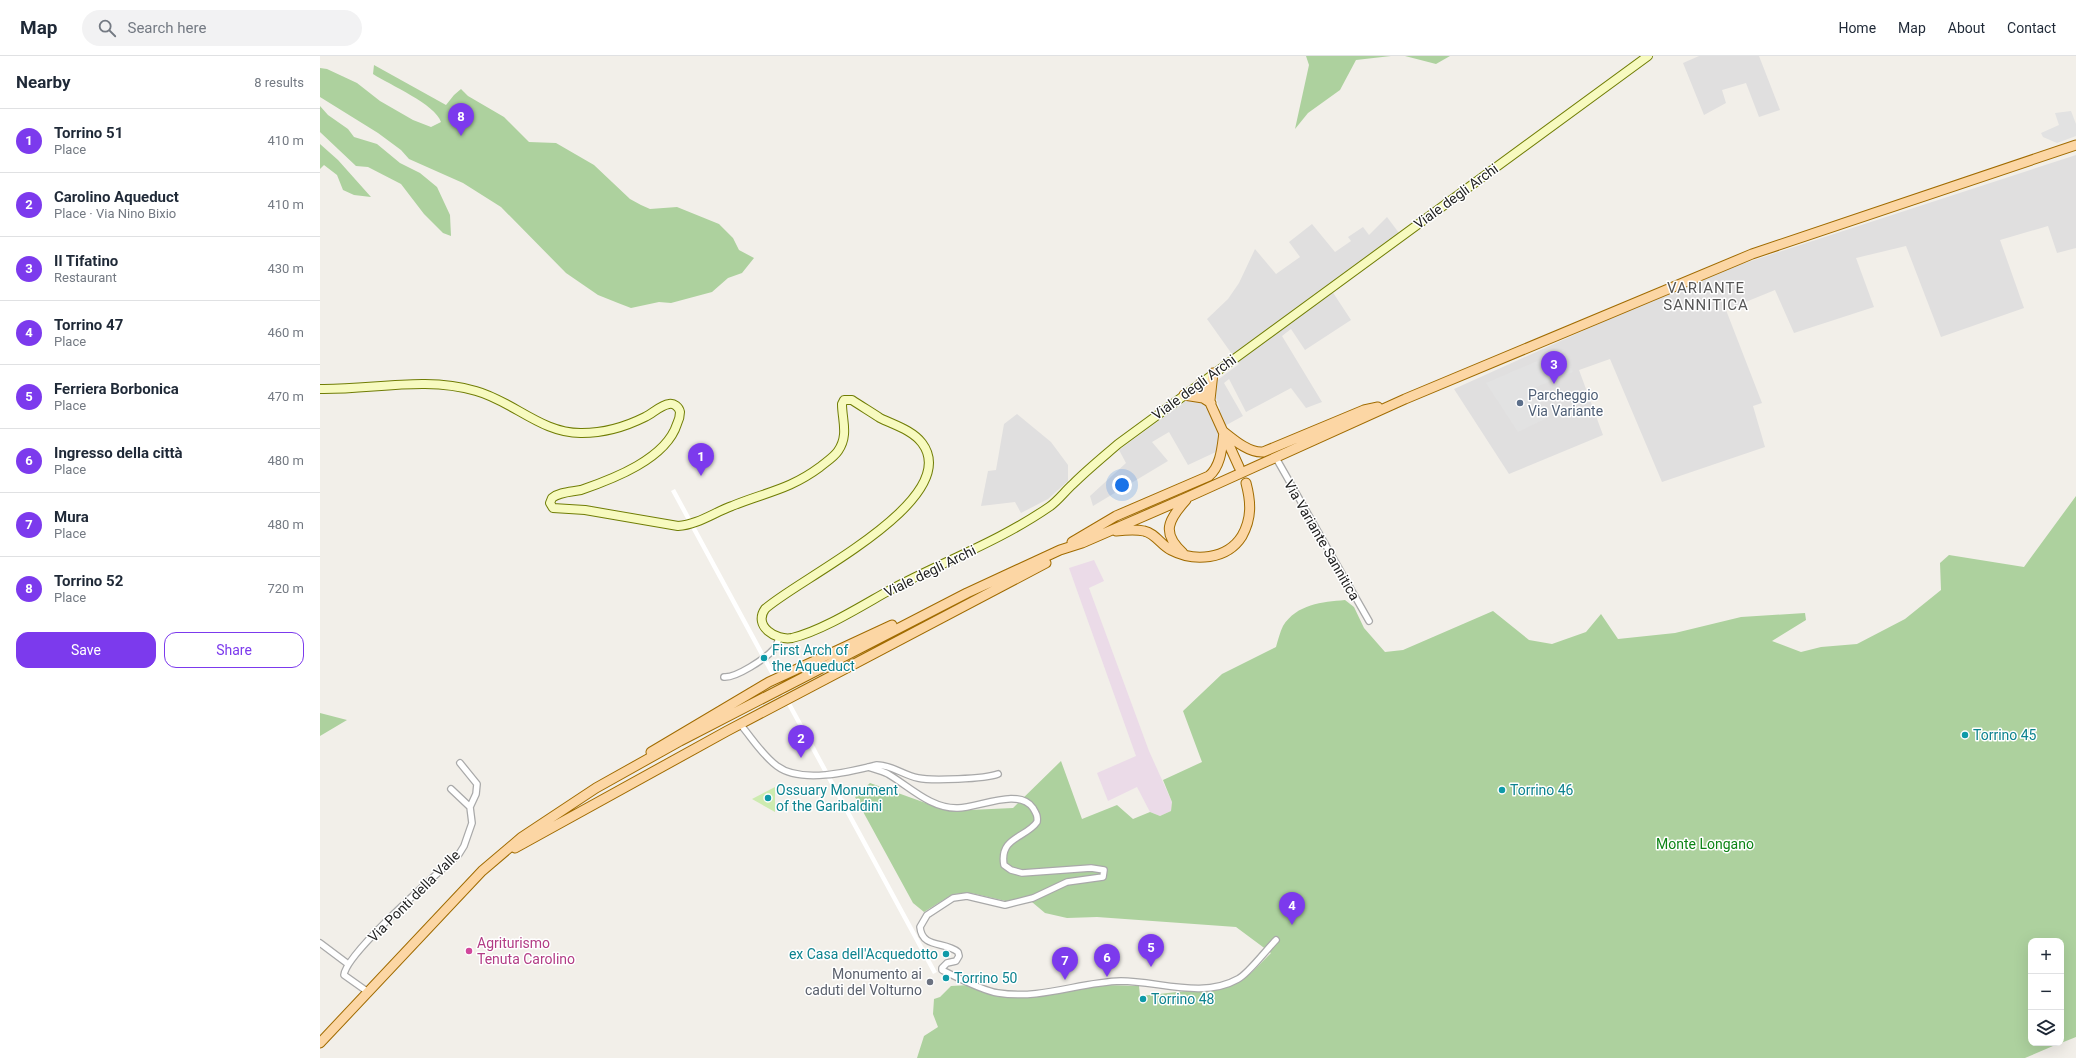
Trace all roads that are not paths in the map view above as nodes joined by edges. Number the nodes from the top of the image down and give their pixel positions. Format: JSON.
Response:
{"nodes":[{"id":1,"x":1648,"y":56,"type":"edge"},
{"id":2,"x":2076,"y":145,"type":"edge"},
{"id":3,"x":1214,"y":373,"type":"junction"},
{"id":4,"x":1201,"y":383,"type":"junction"},
{"id":5,"x":320,"y":389,"type":"edge"},
{"id":6,"x":1184,"y":395,"type":"junction"},
{"id":7,"x":1404,"y":399,"type":"junction"},
{"id":8,"x":1211,"y":403,"type":"junction"},
{"id":9,"x":1224,"y":432,"type":"junction"},
{"id":10,"x":1276,"y":458,"type":"junction"},
{"id":11,"x":1239,"y":467,"type":"dead end"},
{"id":12,"x":1246,"y":483,"type":"dead end"},
{"id":13,"x":1188,"y":497,"type":"junction"},
{"id":14,"x":1105,"y":533,"type":"junction"},
{"id":15,"x":1082,"y":543,"type":"junction"},
{"id":16,"x":1060,"y":550,"type":"junction"},
{"id":17,"x":1186,"y":556,"type":"junction"},
{"id":18,"x":1369,"y":621,"type":"dead end"},
{"id":19,"x":779,"y":638,"type":"junction"},
{"id":20,"x":724,"y":677,"type":"dead end"},
{"id":21,"x":740,"y":724,"type":"junction"},
{"id":22,"x":460,"y":763,"type":"dead end"},
{"id":23,"x":868,"y":767,"type":"junction"},
{"id":24,"x":998,"y":774,"type":"dead end"},
{"id":25,"x":451,"y":789,"type":"dead end"},
{"id":26,"x":470,"y":806,"type":"junction"},
{"id":27,"x":500,"y":857,"type":"junction"},
{"id":28,"x":1276,"y":940,"type":"dead end"},
{"id":29,"x":320,"y":943,"type":"edge"},
{"id":30,"x":348,"y":964,"type":"junction"},
{"id":31,"x":368,"y":992,"type":"junction"},
{"id":32,"x":320,"y":1043,"type":"edge"}],
"edges":[{"from":1,"to":3,"type":"main road","name":"Viale degli Archi"},
{"from":2,"to":7,"type":"main road"},
{"from":3,"to":4,"type":"main road","name":"Viale degli Archi"},
{"from":3,"to":8,"type":"main road"},
{"from":4,"to":6,"type":"main road","name":"Viale degli Archi"},
{"from":4,"to":8,"type":"main road"},
{"from":5,"to":19,"type":"main road"},
{"from":6,"to":8,"type":"main road"},
{"from":6,"to":19,"type":"main road","name":"Viale degli Archi"},
{"from":7,"to":9,"type":"main road"},
{"from":7,"to":10,"type":"main road"},
{"from":8,"to":9,"type":"main road"},
{"from":9,"to":11,"type":"main road"},
{"from":9,"to":16,"type":"main road"},
{"from":10,"to":13,"type":"main road"},
{"from":10,"to":18,"type":"street","name":"Via Variante Sannitica"},
{"from":12,"to":17,"type":"main road"},
{"from":13,"to":14,"type":"main road"},
{"from":13,"to":17,"type":"main road"},
{"from":14,"to":15,"type":"main road"},
{"from":14,"to":17,"type":"main road"},
{"from":15,"to":16,"type":"main road"},
{"from":15,"to":21,"type":"main road"},
{"from":16,"to":27,"type":"main road"},
{"from":19,"to":20,"type":"street"},
{"from":21,"to":23,"type":"street"},
{"from":21,"to":27,"type":"main road"},
{"from":22,"to":26,"type":"street","name":"Via Ponti della Valle"},
{"from":23,"to":24,"type":"street"},
{"from":23,"to":28,"type":"street"},
{"from":25,"to":26,"type":"street"},
{"from":26,"to":30,"type":"street","name":"Via Ponti della Valle"},
{"from":27,"to":31,"type":"main road"},
{"from":29,"to":30,"type":"street"},
{"from":30,"to":31,"type":"street"},
{"from":31,"to":32,"type":"main road"}]}
